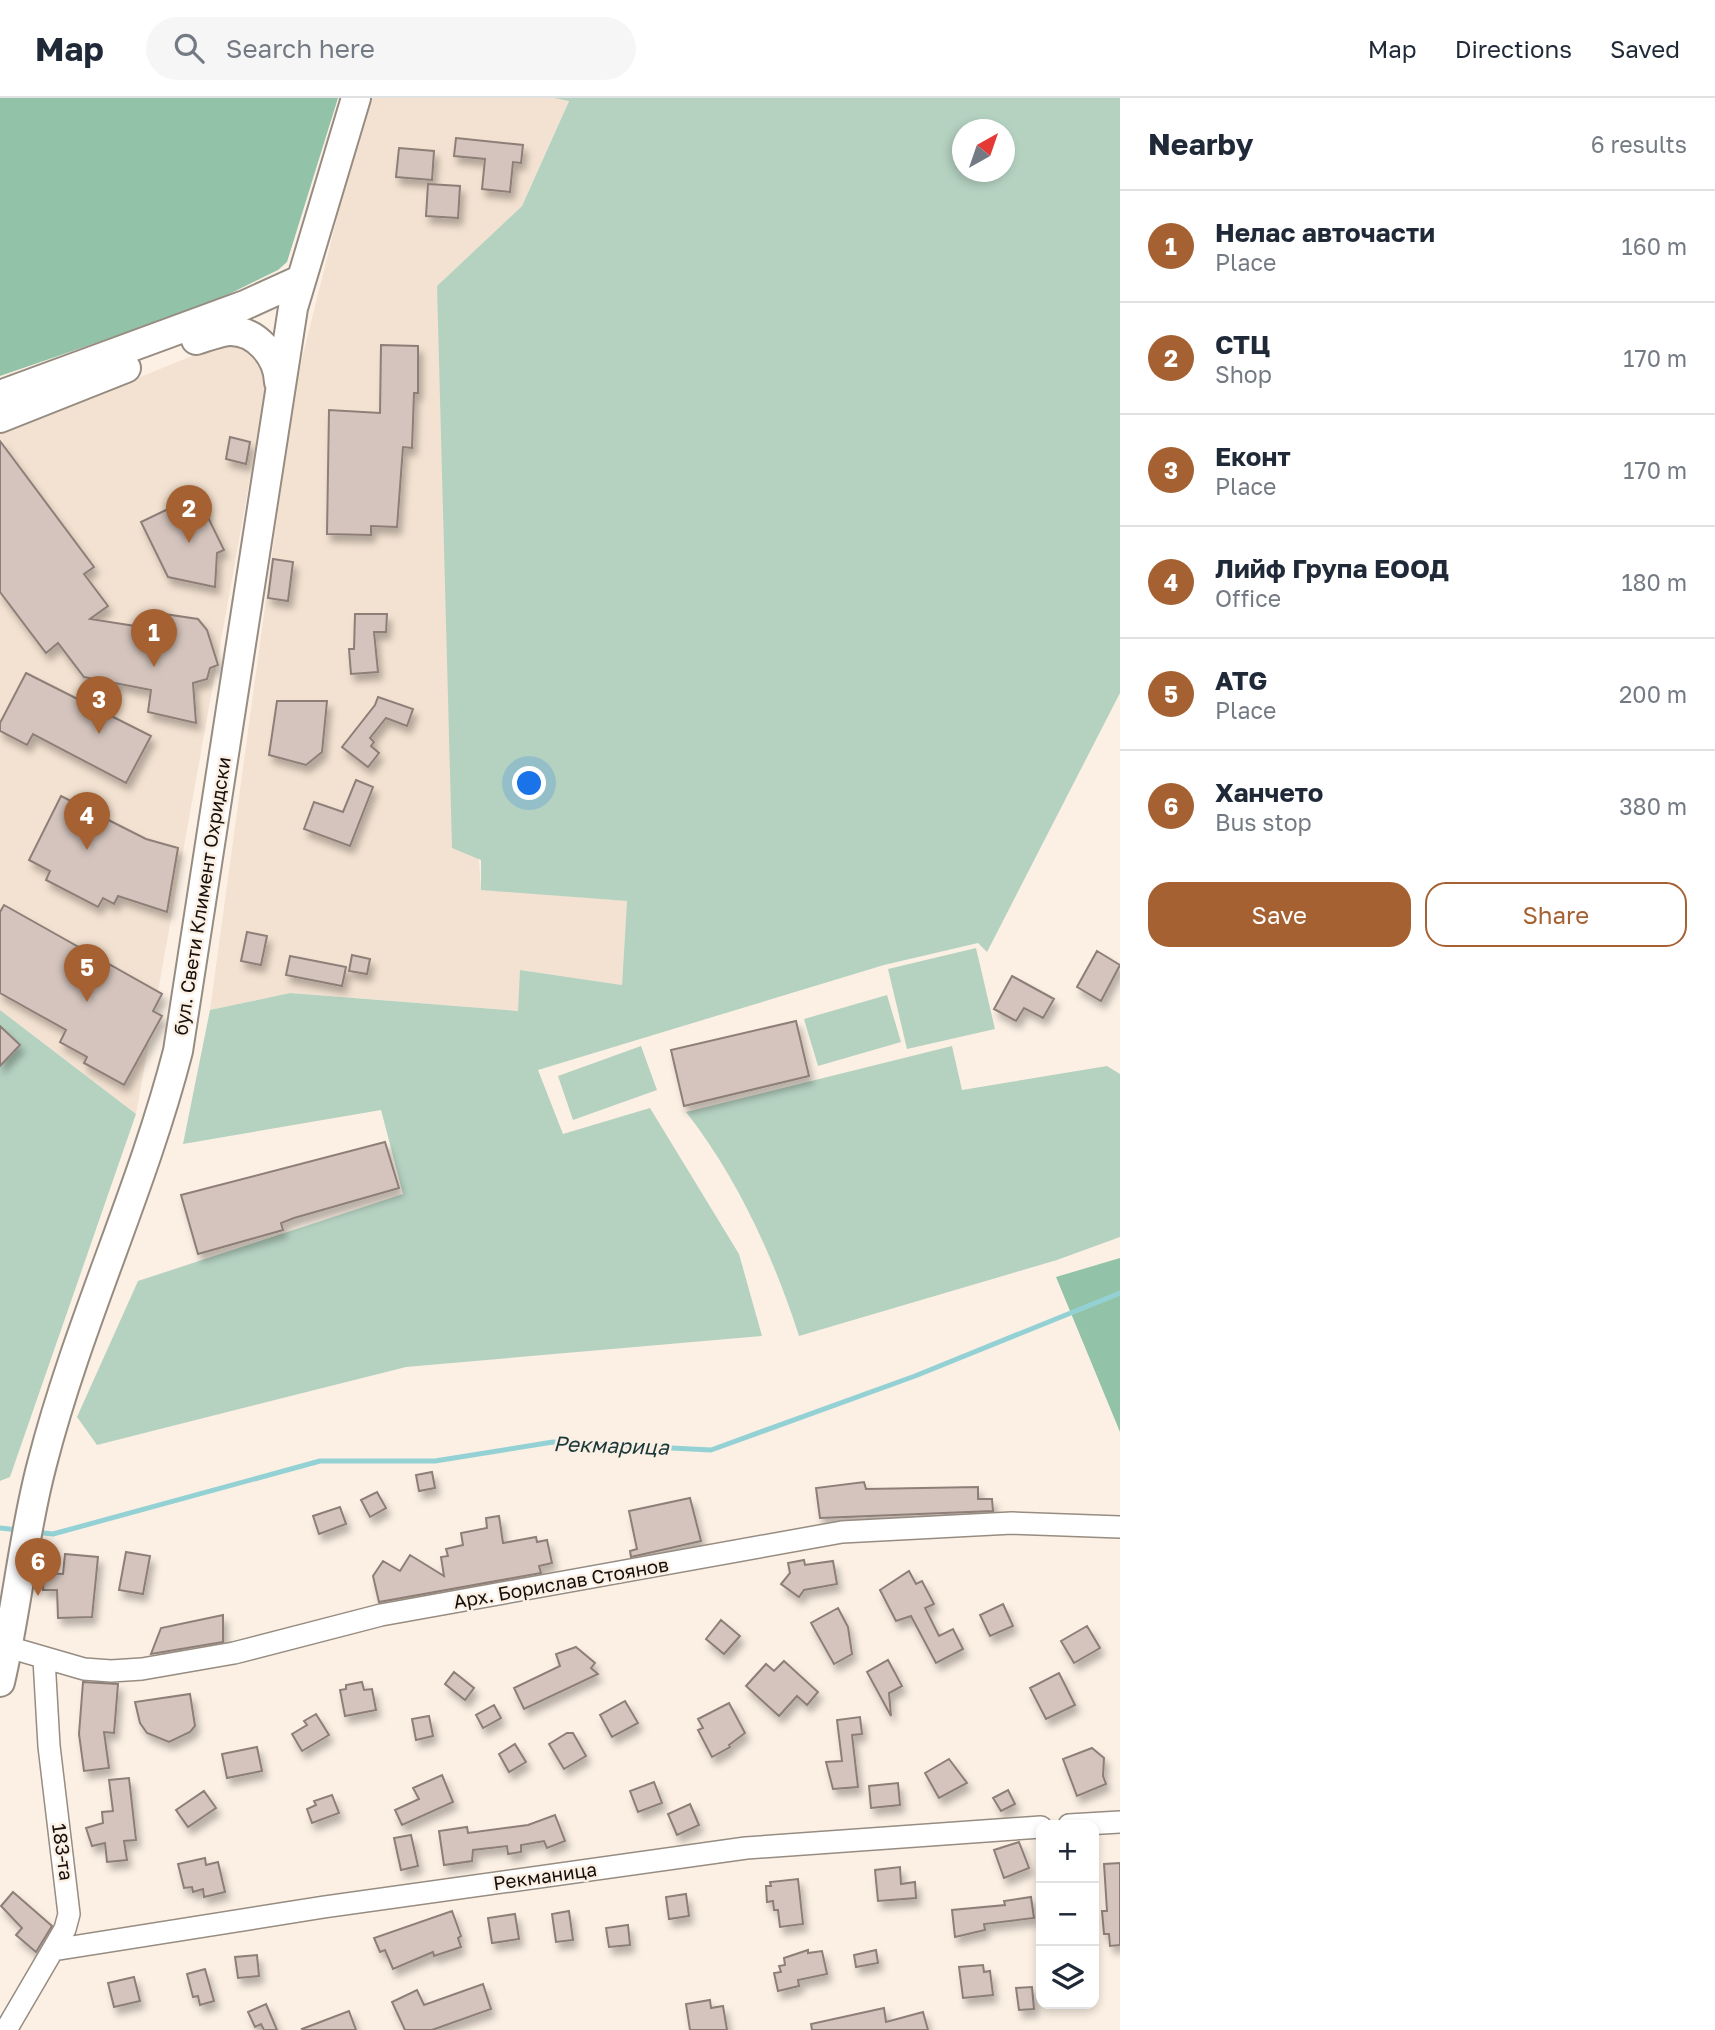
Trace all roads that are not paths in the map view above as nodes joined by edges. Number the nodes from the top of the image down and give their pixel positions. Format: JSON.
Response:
{"nodes":[{"id":1,"x":356,"y":98,"type":"edge"},
{"id":2,"x":300,"y":280,"type":"junction"},
{"id":3,"x":246,"y":305,"type":"junction"},
{"id":4,"x":187,"y":343,"type":"junction"},
{"id":5,"x":0,"y":395,"type":"edge"},
{"id":6,"x":279,"y":398,"type":"junction"},
{"id":7,"x":0,"y":418,"type":"edge"},
{"id":8,"x":1120,"y":1527,"type":"edge"},
{"id":9,"x":8,"y":1647,"type":"junction"},
{"id":10,"x":44,"y":1659,"type":"junction"},
{"id":11,"x":0,"y":1682,"type":"edge"},
{"id":12,"x":1120,"y":1822,"type":"edge"},
{"id":13,"x":1099,"y":1823,"type":"edge"},
{"id":14,"x":1036,"y":1827,"type":"edge"},
{"id":15,"x":52,"y":1950,"type":"junction"},
{"id":16,"x":6,"y":2030,"type":"edge"}],
"edges":[{"from":1,"to":2,"type":"main road","name":"бул. Свети Климент Охридски"},
{"from":2,"to":3,"type":"main road"},
{"from":2,"to":6,"type":"main road","name":"бул. Свети Климент Охридски"},
{"from":3,"to":4,"type":"main road"},
{"from":3,"to":5,"type":"main road"},
{"from":4,"to":6,"type":"main road"},
{"from":4,"to":7,"type":"main road"},
{"from":6,"to":9,"type":"main road","name":"бул. Свети Климент Охридски"},
{"from":8,"to":10,"type":"street","name":"Арх. Борислав Стоянов"},
{"from":9,"to":10,"type":"street","name":"Арх. Борислав Стоянов"},
{"from":9,"to":11,"type":"main road","name":"бул. Свети Климент Охридски"},
{"from":10,"to":15,"type":"street","name":"183-та"},
{"from":12,"to":13,"type":"street"},
{"from":14,"to":15,"type":"street","name":"Рекманица"},
{"from":15,"to":16,"type":"street","name":"183-та"}]}
